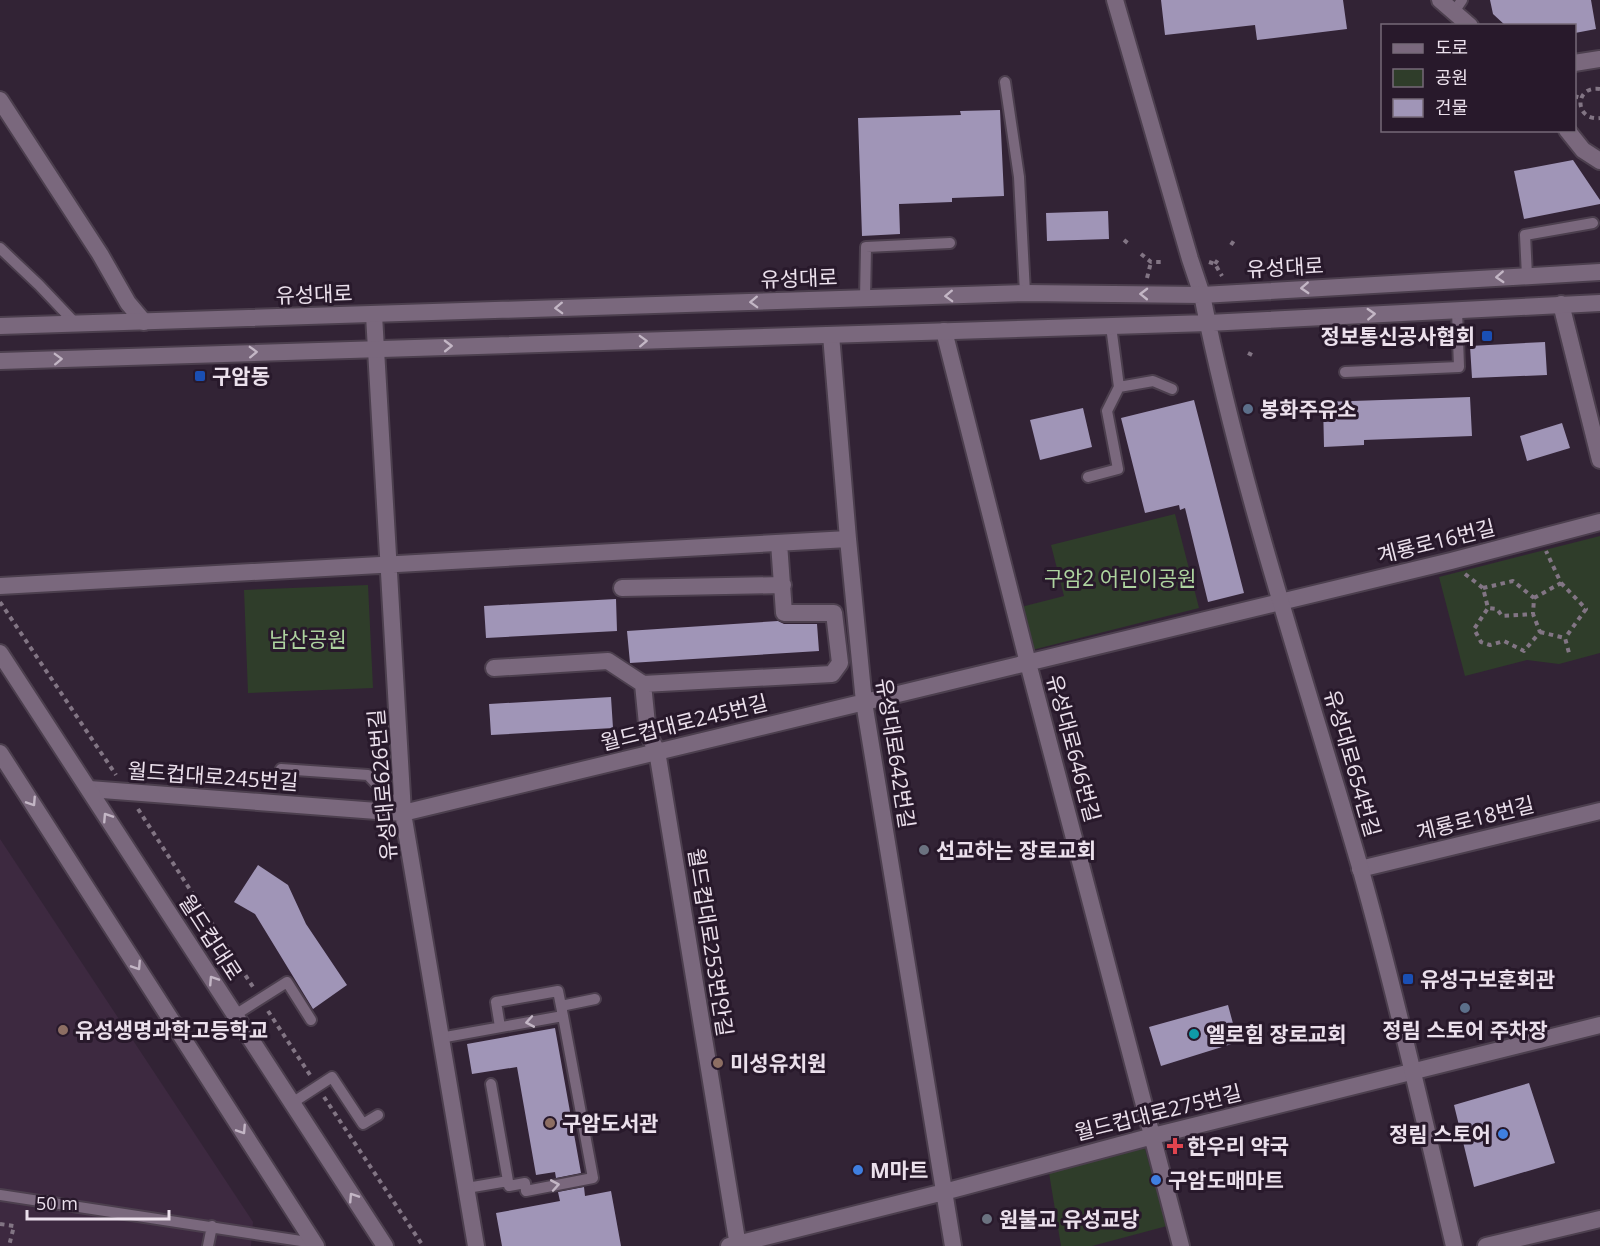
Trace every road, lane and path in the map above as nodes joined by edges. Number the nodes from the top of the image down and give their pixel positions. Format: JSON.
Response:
{"nodes":[{"id":1,"x":1115,"y":0,"type":"edge"},
{"id":2,"x":1440,"y":0,"type":"edge"},
{"id":3,"x":1458,"y":6,"type":"edge"},
{"id":4,"x":1469,"y":24,"type":"edge"},
{"id":5,"x":1600,"y":59,"type":"edge"},
{"id":6,"x":1576,"y":63,"type":"edge"},
{"id":7,"x":1005,"y":82,"type":"dead end"},
{"id":8,"x":1600,"y":89,"type":"edge"},
{"id":9,"x":1576,"y":96,"type":"edge"},
{"id":10,"x":1581,"y":98,"type":"junction"},
{"id":11,"x":0,"y":100,"type":"edge"},
{"id":12,"x":1600,"y":118,"type":"edge"},
{"id":13,"x":1569,"y":132,"type":"edge"},
{"id":14,"x":1600,"y":161,"type":"edge"},
{"id":15,"x":1593,"y":223,"type":"dead end"},
{"id":16,"x":1235,"y":239,"type":"dead end"},
{"id":17,"x":1124,"y":240,"type":"dead end"},
{"id":18,"x":950,"y":243,"type":"dead end"},
{"id":19,"x":1130,"y":245,"type":"dead end"},
{"id":20,"x":1231,"y":245,"type":"dead end"},
{"id":21,"x":0,"y":248,"type":"edge"},
{"id":22,"x":1141,"y":254,"type":"dead end"},
{"id":23,"x":1219,"y":258,"type":"dead end"},
{"id":24,"x":1150,"y":262,"type":"junction"},
{"id":25,"x":1165,"y":262,"type":"dead end"},
{"id":26,"x":1600,"y":272,"type":"edge"},
{"id":27,"x":1222,"y":276,"type":"dead end"},
{"id":28,"x":1527,"y":276,"type":"junction"},
{"id":29,"x":1147,"y":278,"type":"dead end"},
{"id":30,"x":1025,"y":293,"type":"junction"},
{"id":31,"x":1202,"y":295,"type":"junction"},
{"id":32,"x":865,"y":298,"type":"junction"},
{"id":33,"x":1600,"y":303,"type":"edge"},
{"id":34,"x":1561,"y":304,"type":"junction"},
{"id":35,"x":1457,"y":310,"type":"junction"},
{"id":36,"x":374,"y":315,"type":"junction"},
{"id":37,"x":144,"y":322,"type":"junction"},
{"id":38,"x":1208,"y":323,"type":"junction"},
{"id":39,"x":76,"y":324,"type":"junction"},
{"id":40,"x":1112,"y":326,"type":"junction"},
{"id":41,"x":0,"y":327,"type":"edge"},
{"id":42,"x":944,"y":331,"type":"junction"},
{"id":43,"x":831,"y":335,"type":"junction"},
{"id":44,"x":375,"y":348,"type":"junction"},
{"id":45,"x":1248,"y":353,"type":"dead end"},
{"id":46,"x":1254,"y":356,"type":"dead end"},
{"id":47,"x":0,"y":361,"type":"edge"},
{"id":48,"x":1345,"y":372,"type":"dead end"},
{"id":49,"x":1119,"y":387,"type":"junction"},
{"id":50,"x":1172,"y":389,"type":"dead end"},
{"id":51,"x":1600,"y":460,"type":"edge"},
{"id":52,"x":1088,"y":477,"type":"dead end"},
{"id":53,"x":1600,"y":522,"type":"edge"},
{"id":54,"x":1539,"y":538,"type":"junction"},
{"id":55,"x":848,"y":539,"type":"junction"},
{"id":56,"x":779,"y":543,"type":"junction"},
{"id":57,"x":1451,"y":561,"type":"junction"},
{"id":58,"x":388,"y":565,"type":"junction"},
{"id":59,"x":1561,"y":583,"type":"junction"},
{"id":60,"x":783,"y":585,"type":"junction"},
{"id":61,"x":0,"y":586,"type":"edge"},
{"id":62,"x":622,"y":588,"type":"dead end"},
{"id":63,"x":1483,"y":588,"type":"junction"},
{"id":64,"x":1534,"y":598,"type":"junction"},
{"id":65,"x":1282,"y":602,"type":"junction"},
{"id":66,"x":3,"y":607,"type":"dead end"},
{"id":67,"x":1488,"y":608,"type":"junction"},
{"id":68,"x":1533,"y":614,"type":"junction"},
{"id":69,"x":1540,"y":632,"type":"junction"},
{"id":70,"x":1565,"y":638,"type":"junction"},
{"id":71,"x":0,"y":653,"type":"edge"},
{"id":72,"x":1569,"y":653,"type":"dead end"},
{"id":73,"x":1028,"y":663,"type":"junction"},
{"id":74,"x":494,"y":668,"type":"dead end"},
{"id":75,"x":643,"y":684,"type":"junction"},
{"id":76,"x":864,"y":702,"type":"junction"},
{"id":77,"x":657,"y":751,"type":"junction"},
{"id":78,"x":0,"y":753,"type":"edge"},
{"id":79,"x":281,"y":769,"type":"dead end"},
{"id":80,"x":118,"y":777,"type":"dead end"},
{"id":81,"x":89,"y":789,"type":"junction"},
{"id":82,"x":1600,"y":811,"type":"edge"},
{"id":83,"x":403,"y":813,"type":"junction"},
{"id":84,"x":147,"y":823,"type":"dead end"},
{"id":85,"x":1360,"y":869,"type":"junction"},
{"id":86,"x":238,"y":963,"type":"dead end"},
{"id":87,"x":595,"y":999,"type":"dead end"},
{"id":88,"x":562,"y":1011,"type":"junction"},
{"id":89,"x":235,"y":1015,"type":"junction"},
{"id":90,"x":311,"y":1020,"type":"dead end"},
{"id":91,"x":1600,"y":1025,"type":"edge"},
{"id":92,"x":500,"y":1027,"type":"junction"},
{"id":93,"x":282,"y":1033,"type":"dead end"},
{"id":94,"x":440,"y":1038,"type":"junction"},
{"id":95,"x":308,"y":1072,"type":"dead end"},
{"id":96,"x":1413,"y":1072,"type":"junction"},
{"id":97,"x":491,"y":1084,"type":"dead end"},
{"id":98,"x":324,"y":1097,"type":"dead end"},
{"id":99,"x":292,"y":1103,"type":"junction"},
{"id":100,"x":378,"y":1115,"type":"dead end"},
{"id":101,"x":1153,"y":1136,"type":"junction"},
{"id":102,"x":508,"y":1181,"type":"junction"},
{"id":103,"x":467,"y":1188,"type":"junction"},
{"id":104,"x":944,"y":1192,"type":"junction"},
{"id":105,"x":0,"y":1195,"type":"edge"},
{"id":106,"x":368,"y":1219,"type":"junction"},
{"id":107,"x":1600,"y":1219,"type":"edge"},
{"id":108,"x":0,"y":1224,"type":"edge"},
{"id":109,"x":212,"y":1226,"type":"junction"},
{"id":110,"x":315,"y":1244,"type":"edge"},
{"id":111,"x":735,"y":1245,"type":"edge"},
{"id":112,"x":9,"y":1246,"type":"edge"},
{"id":113,"x":208,"y":1246,"type":"edge"},
{"id":114,"x":385,"y":1246,"type":"edge"},
{"id":115,"x":398,"y":1246,"type":"edge"},
{"id":116,"x":423,"y":1246,"type":"edge"},
{"id":117,"x":476,"y":1246,"type":"edge"},
{"id":118,"x":954,"y":1246,"type":"edge"},
{"id":119,"x":1181,"y":1246,"type":"edge"},
{"id":120,"x":1454,"y":1246,"type":"edge"},
{"id":121,"x":1486,"y":1246,"type":"edge"}],
"edges":[{"from":1,"to":31,"type":"street","name":"유성대로654번길"},
{"from":2,"to":3,"type":"street"},
{"from":3,"to":4,"type":"street"},
{"from":5,"to":6,"type":"street"},
{"from":7,"to":30,"type":"lane"},
{"from":8,"to":10,"type":"path"},
{"from":9,"to":10,"type":"path"},
{"from":10,"to":12,"type":"path"},
{"from":11,"to":37,"type":"street"},
{"from":13,"to":14,"type":"street"},
{"from":15,"to":28,"type":"lane"},
{"from":16,"to":20,"type":"path"},
{"from":17,"to":19,"type":"path"},
{"from":18,"to":32,"type":"lane"},
{"from":21,"to":39,"type":"lane"},
{"from":22,"to":24,"type":"path"},
{"from":23,"to":27,"type":"path"},
{"from":24,"to":25,"type":"path"},
{"from":24,"to":29,"type":"path"},
{"from":26,"to":28,"type":"street","name":"유성대로"},
{"from":28,"to":31,"type":"street","name":"유성대로","one_way":true},
{"from":31,"to":30,"type":"street","name":"유성대로","one_way":true},
{"from":30,"to":32,"type":"street","name":"유성대로","one_way":true},
{"from":31,"to":38,"type":"street","name":"유성대로654번길"},
{"from":32,"to":36,"type":"street","name":"유성대로","one_way":true},
{"from":33,"to":34,"type":"street"},
{"from":34,"to":35,"type":"street"},
{"from":34,"to":51,"type":"street"},
{"from":38,"to":35,"type":"street","one_way":true},
{"from":35,"to":48,"type":"lane"},
{"from":36,"to":37,"type":"street","name":"유성대로"},
{"from":36,"to":44,"type":"street","name":"유성대로626번길"},
{"from":37,"to":39,"type":"street","name":"유성대로"},
{"from":38,"to":40,"type":"street"},
{"from":38,"to":65,"type":"street","name":"유성대로654번길"},
{"from":39,"to":41,"type":"street","name":"유성대로"},
{"from":40,"to":42,"type":"street"},
{"from":40,"to":49,"type":"lane"},
{"from":42,"to":43,"type":"street"},
{"from":42,"to":73,"type":"street","name":"유성대로646번길"},
{"from":44,"to":43,"type":"street","one_way":true},
{"from":43,"to":55,"type":"street","name":"유성대로642번길"},
{"from":47,"to":44,"type":"street","one_way":true},
{"from":44,"to":58,"type":"street","name":"유성대로626번길"},
{"from":45,"to":46,"type":"path"},
{"from":49,"to":50,"type":"lane"},
{"from":49,"to":52,"type":"lane"},
{"from":53,"to":54,"type":"street","name":"계룡로16번길"},
{"from":54,"to":57,"type":"street","name":"계룡로16번길"},
{"from":54,"to":59,"type":"path"},
{"from":55,"to":56,"type":"street"},
{"from":55,"to":76,"type":"street","name":"유성대로642번길"},
{"from":56,"to":58,"type":"street"},
{"from":56,"to":60,"type":"street"},
{"from":57,"to":63,"type":"path"},
{"from":57,"to":65,"type":"street","name":"계룡로16번길"},
{"from":58,"to":61,"type":"street"},
{"from":58,"to":83,"type":"street","name":"유성대로626번길"},
{"from":59,"to":64,"type":"path"},
{"from":59,"to":70,"type":"path"},
{"from":60,"to":62,"type":"street"},
{"from":60,"to":75,"type":"street"},
{"from":63,"to":64,"type":"path"},
{"from":63,"to":67,"type":"path"},
{"from":64,"to":68,"type":"path"},
{"from":65,"to":73,"type":"street","name":"월드컵대로245번길"},
{"from":65,"to":85,"type":"street","name":"유성대로654번길"},
{"from":66,"to":80,"type":"path"},
{"from":67,"to":68,"type":"path"},
{"from":67,"to":69,"type":"path"},
{"from":68,"to":69,"type":"path"},
{"from":69,"to":70,"type":"path"},
{"from":70,"to":72,"type":"path"},
{"from":71,"to":81,"type":"street","name":"월드컵대로"},
{"from":73,"to":76,"type":"street","name":"월드컵대로245번길"},
{"from":73,"to":101,"type":"street","name":"유성대로646번길"},
{"from":74,"to":75,"type":"street"},
{"from":75,"to":77,"type":"street","name":"월드컵대로253번안길"},
{"from":76,"to":77,"type":"street","name":"월드컵대로245번길"},
{"from":76,"to":104,"type":"street","name":"유성대로642번길"},
{"from":77,"to":83,"type":"street","name":"월드컵대로245번길"},
{"from":77,"to":111,"type":"street","name":"월드컵대로253번안길"},
{"from":78,"to":110,"type":"street","one_way":true},
{"from":79,"to":83,"type":"lane"},
{"from":81,"to":83,"type":"street","name":"월드컵대로245번길"},
{"from":89,"to":81,"type":"street","name":"월드컵대로","one_way":true},
{"from":82,"to":85,"type":"street","name":"계룡로18번길"},
{"from":83,"to":94,"type":"street","name":"유성대로626번길"},
{"from":84,"to":86,"type":"path"},
{"from":85,"to":96,"type":"street","name":"유성대로654번길"},
{"from":87,"to":88,"type":"lane"},
{"from":88,"to":92,"type":"lane","one_way":true},
{"from":88,"to":92,"type":"lane"},
{"from":102,"to":88,"type":"lane","one_way":true},
{"from":89,"to":90,"type":"lane"},
{"from":89,"to":99,"type":"street","name":"월드컵대로"},
{"from":91,"to":96,"type":"street","name":"월드컵대로275번길"},
{"from":92,"to":94,"type":"lane"},
{"from":93,"to":95,"type":"path"},
{"from":94,"to":103,"type":"street","name":"유성대로626번길"},
{"from":96,"to":101,"type":"street","name":"월드컵대로275번길"},
{"from":96,"to":120,"type":"street","name":"유성대로654번길"},
{"from":97,"to":102,"type":"lane"},
{"from":98,"to":116,"type":"path"},
{"from":99,"to":100,"type":"lane"},
{"from":106,"to":99,"type":"street","name":"월드컵대로","one_way":true},
{"from":101,"to":104,"type":"street","name":"월드컵대로275번길"},
{"from":101,"to":119,"type":"street","name":"유성대로646번길"},
{"from":102,"to":103,"type":"lane"},
{"from":103,"to":117,"type":"street","name":"유성대로626번길"},
{"from":104,"to":111,"type":"street","name":"월드컵대로275번길"},
{"from":104,"to":118,"type":"street","name":"유성대로642번길"},
{"from":105,"to":109,"type":"lane"},
{"from":106,"to":114,"type":"street","name":"월드컵대로"},
{"from":106,"to":115,"type":"street"},
{"from":107,"to":121,"type":"street"},
{"from":108,"to":112,"type":"path"},
{"from":109,"to":110,"type":"lane"},
{"from":109,"to":113,"type":"lane"}]}
